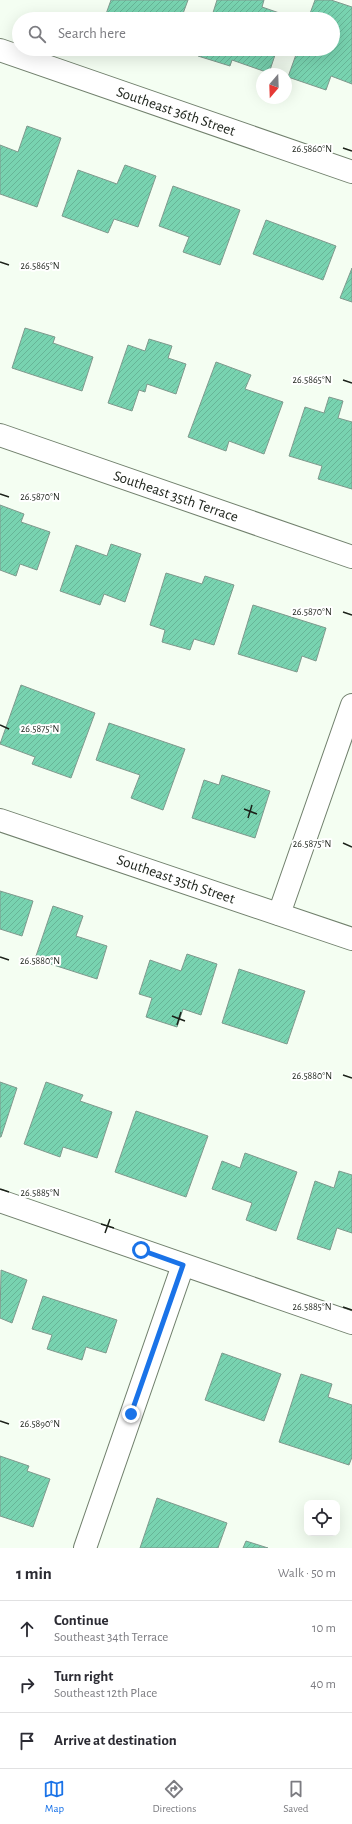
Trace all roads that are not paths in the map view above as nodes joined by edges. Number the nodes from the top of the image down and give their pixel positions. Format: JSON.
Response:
{"nodes":[{"id":1,"x":0,"y":50,"type":"edge"},
{"id":2,"x":12,"y":54,"type":"edge"},
{"id":3,"x":17,"y":56,"type":"edge"},
{"id":4,"x":352,"y":172,"type":"edge"},
{"id":5,"x":0,"y":435,"type":"edge"},
{"id":6,"x":352,"y":557,"type":"edge"},
{"id":7,"x":352,"y":705,"type":"edge"},
{"id":8,"x":0,"y":820,"type":"edge"},
{"id":9,"x":279,"y":914,"type":"junction"},
{"id":10,"x":352,"y":939,"type":"edge"},
{"id":11,"x":0,"y":1201,"type":"edge"},
{"id":12,"x":183,"y":1265,"type":"junction"},
{"id":13,"x":352,"y":1323,"type":"edge"},
{"id":14,"x":85,"y":1548,"type":"edge"}],
"edges":[{"from":1,"to":2,"type":"street","name":"Southeast 36th Street"},
{"from":3,"to":4,"type":"street","name":"Southeast 36th Street"},
{"from":5,"to":6,"type":"street","name":"Southeast 35th Terrace"},
{"from":7,"to":9,"type":"street"},
{"from":8,"to":9,"type":"street","name":"Southeast 35th Street"},
{"from":9,"to":10,"type":"street","name":"Southeast 35th Street"},
{"from":11,"to":12,"type":"street"},
{"from":12,"to":13,"type":"street"},
{"from":12,"to":14,"type":"street"}]}
